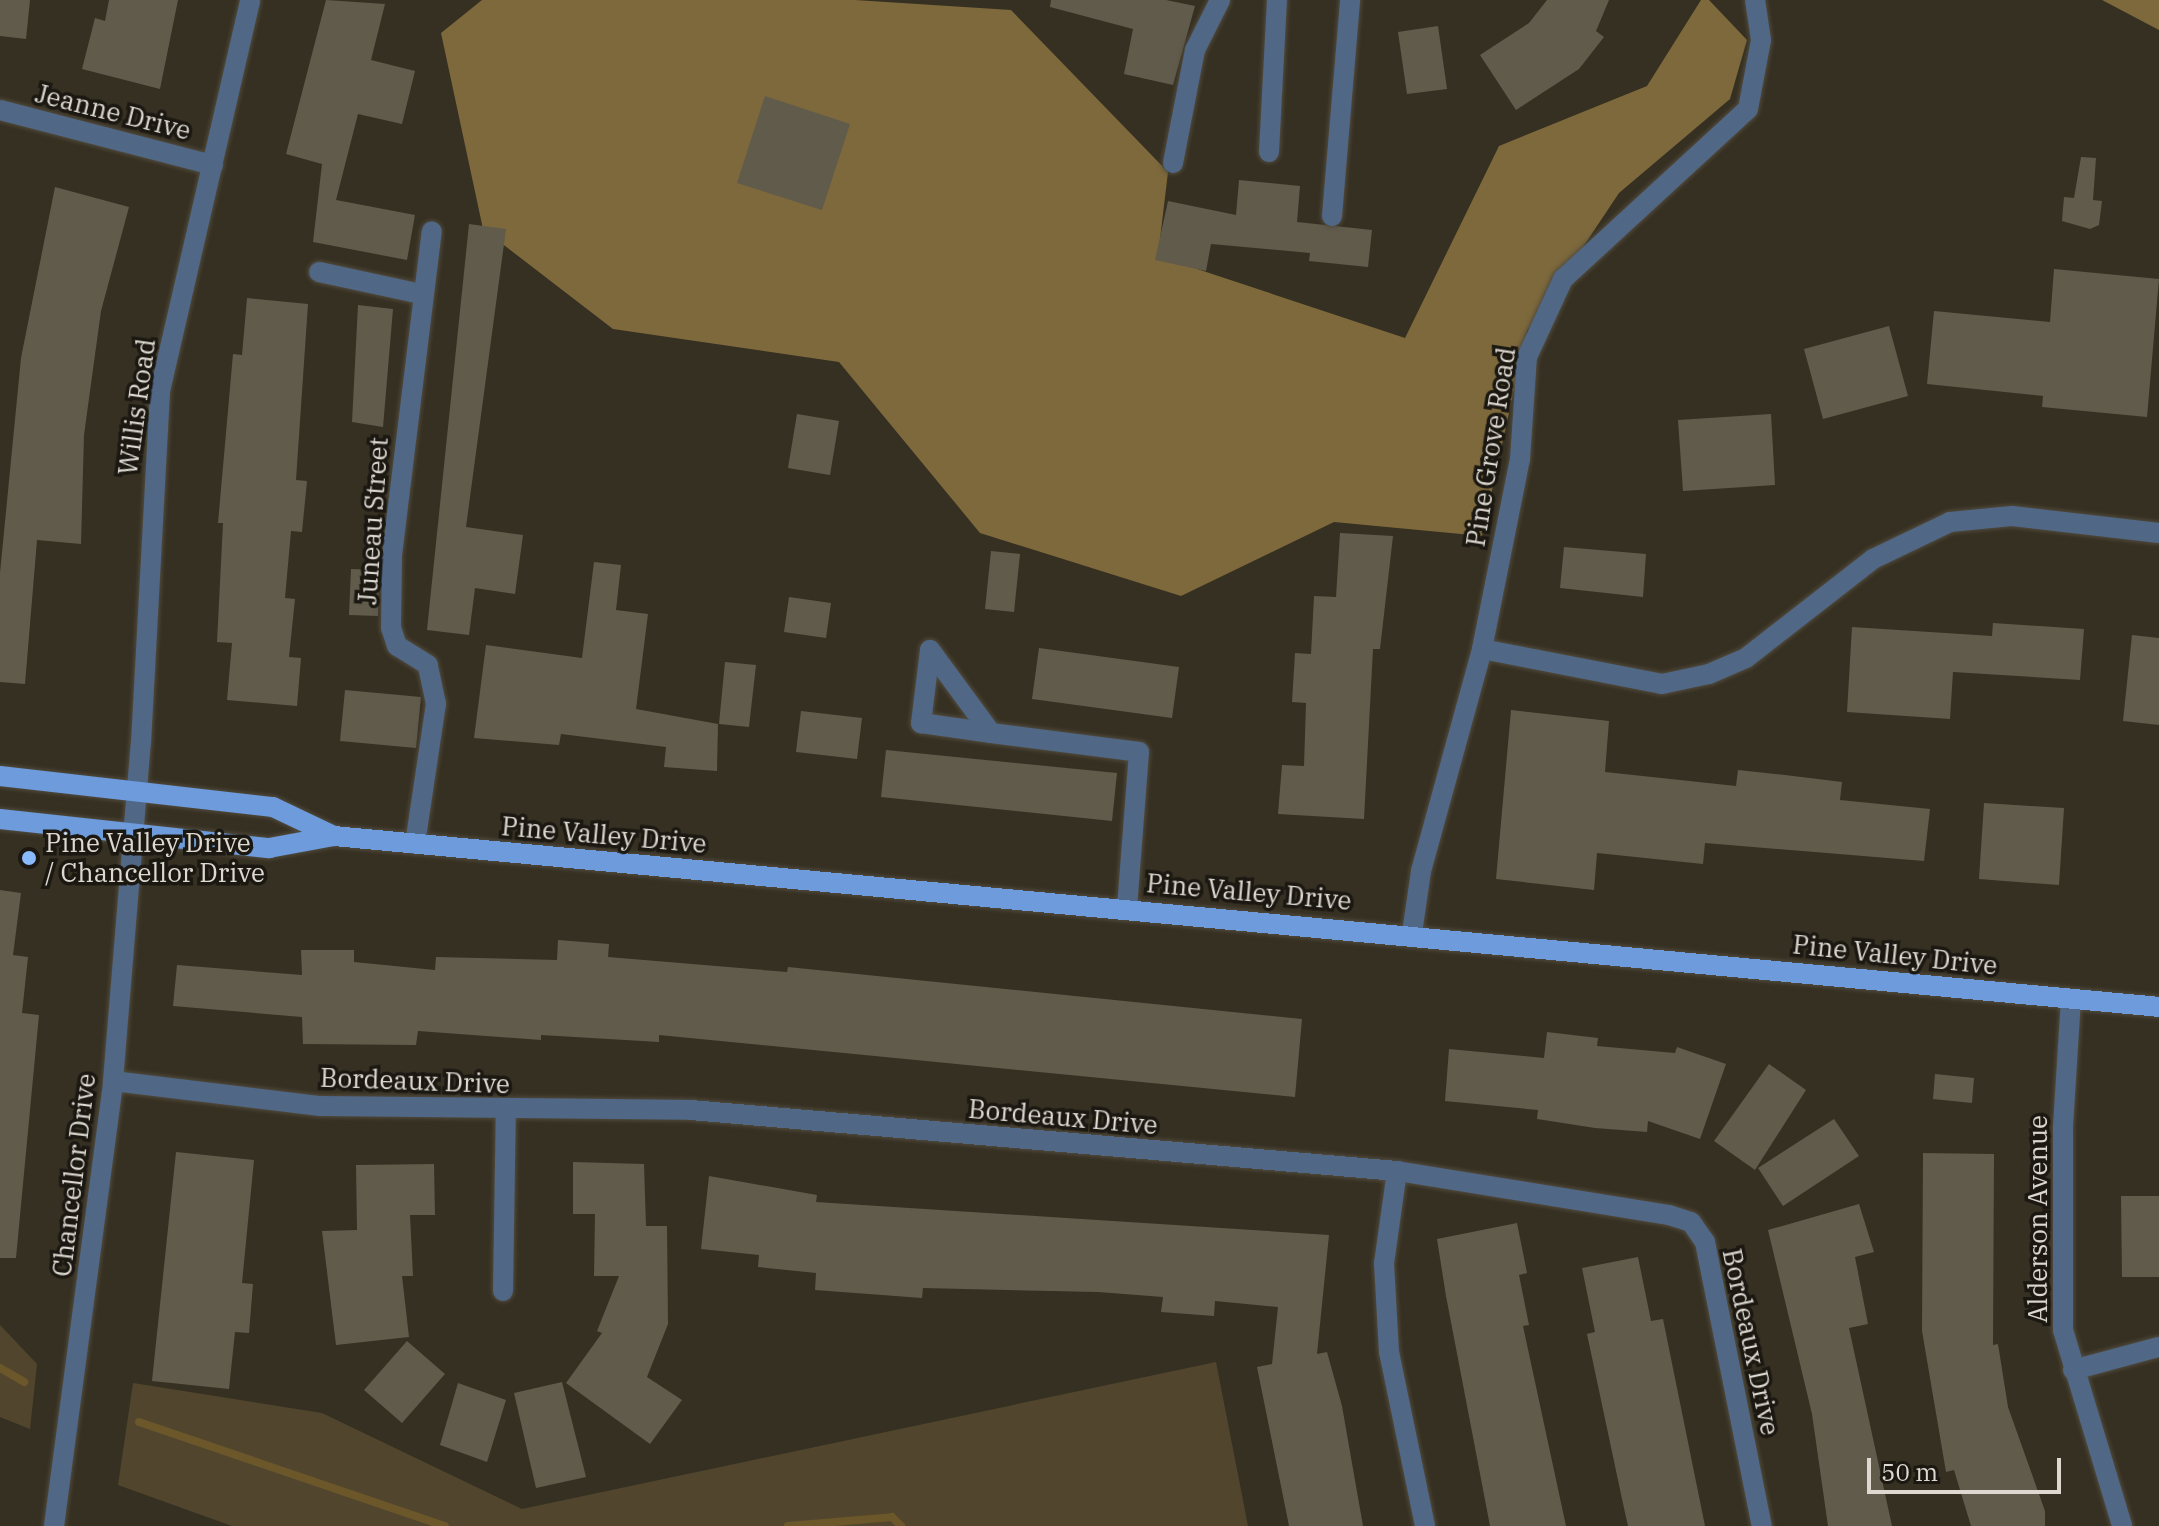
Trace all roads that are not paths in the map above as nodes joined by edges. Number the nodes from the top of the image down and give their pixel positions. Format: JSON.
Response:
{"nodes":[{"id":1,"x":250,"y":0,"type":"edge"},
{"id":2,"x":1220,"y":0,"type":"edge"},
{"id":3,"x":1277,"y":0,"type":"edge"},
{"id":4,"x":1350,"y":0,"type":"edge"},
{"id":5,"x":1755,"y":0,"type":"edge"},
{"id":6,"x":0,"y":110,"type":"edge"},
{"id":7,"x":1269,"y":152,"type":"dead end"},
{"id":8,"x":1173,"y":163,"type":"dead end"},
{"id":9,"x":213,"y":165,"type":"junction"},
{"id":10,"x":1332,"y":216,"type":"dead end"},
{"id":11,"x":432,"y":231,"type":"dead end"},
{"id":12,"x":319,"y":272,"type":"dead end"},
{"id":13,"x":421,"y":294,"type":"junction"},
{"id":14,"x":2159,"y":533,"type":"edge"},
{"id":15,"x":1482,"y":649,"type":"junction"},
{"id":16,"x":991,"y":733,"type":"dead end"},
{"id":17,"x":0,"y":776,"type":"edge"},
{"id":18,"x":137,"y":792,"type":"junction"},
{"id":19,"x":0,"y":819,"type":"edge"},
{"id":20,"x":133,"y":830,"type":"junction"},
{"id":21,"x":334,"y":836,"type":"junction"},
{"id":22,"x":415,"y":844,"type":"junction"},
{"id":23,"x":1127,"y":907,"type":"junction"},
{"id":24,"x":1412,"y":933,"type":"junction"},
{"id":25,"x":2071,"y":999,"type":"junction"},
{"id":26,"x":2159,"y":1007,"type":"edge"},
{"id":27,"x":113,"y":1081,"type":"junction"},
{"id":28,"x":506,"y":1110,"type":"junction"},
{"id":29,"x":1397,"y":1171,"type":"junction"},
{"id":30,"x":503,"y":1291,"type":"dead end"},
{"id":31,"x":2159,"y":1347,"type":"edge"},
{"id":32,"x":2073,"y":1370,"type":"junction"},
{"id":33,"x":54,"y":1526,"type":"edge"},
{"id":34,"x":1425,"y":1526,"type":"edge"},
{"id":35,"x":1762,"y":1526,"type":"edge"},
{"id":36,"x":2122,"y":1526,"type":"edge"}],
"edges":[{"from":1,"to":9,"type":"street","name":"Willis Road"},
{"from":2,"to":8,"type":"street"},
{"from":3,"to":7,"type":"street"},
{"from":4,"to":10,"type":"street"},
{"from":5,"to":15,"type":"street","name":"Pine Grove Road"},
{"from":6,"to":9,"type":"street","name":"Jeanne Drive"},
{"from":9,"to":18,"type":"street","name":"Willis Road"},
{"from":11,"to":13,"type":"street","name":"Juneau Street"},
{"from":12,"to":13,"type":"street"},
{"from":13,"to":22,"type":"street","name":"Juneau Street"},
{"from":14,"to":15,"type":"street"},
{"from":15,"to":24,"type":"street","name":"Pine Grove Road"},
{"from":16,"to":23,"type":"street"},
{"from":17,"to":18,"type":"main road","name":"Pine Valley Drive"},
{"from":18,"to":20,"type":"street","name":"Willis Road"},
{"from":18,"to":21,"type":"main road","name":"Pine Valley Drive"},
{"from":19,"to":20,"type":"main road","name":"Pine Valley Drive"},
{"from":20,"to":21,"type":"main road","name":"Pine Valley Drive"},
{"from":20,"to":27,"type":"street","name":"Chancellor Drive"},
{"from":21,"to":22,"type":"main road","name":"Pine Valley Drive"},
{"from":22,"to":23,"type":"main road","name":"Pine Valley Drive"},
{"from":23,"to":24,"type":"main road","name":"Pine Valley Drive"},
{"from":24,"to":25,"type":"main road","name":"Pine Valley Drive"},
{"from":25,"to":26,"type":"main road","name":"Pine Valley Drive"},
{"from":25,"to":32,"type":"street","name":"Alderson Avenue"},
{"from":27,"to":28,"type":"street","name":"Bordeaux Drive"},
{"from":27,"to":33,"type":"street","name":"Chancellor Drive"},
{"from":28,"to":29,"type":"street","name":"Bordeaux Drive"},
{"from":28,"to":30,"type":"street"},
{"from":29,"to":34,"type":"street"},
{"from":29,"to":35,"type":"street","name":"Bordeaux Drive"},
{"from":31,"to":32,"type":"street"},
{"from":32,"to":36,"type":"street","name":"Alderson Avenue"}]}
